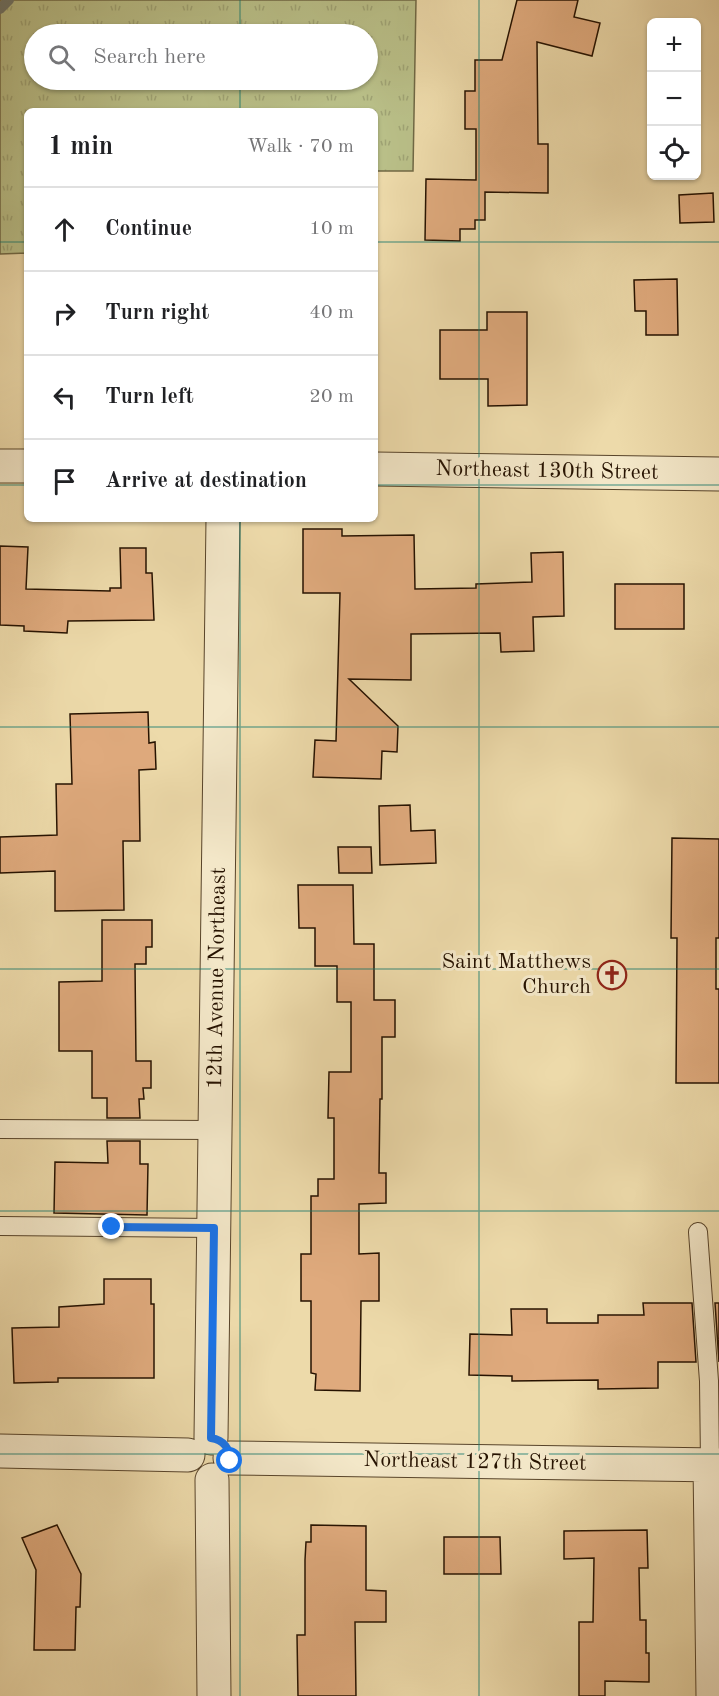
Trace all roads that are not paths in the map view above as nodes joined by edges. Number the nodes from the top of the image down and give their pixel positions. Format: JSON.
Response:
{"nodes":[{"id":1,"x":0,"y":466,"type":"edge"},
{"id":2,"x":24,"y":466,"type":"edge"},
{"id":3,"x":378,"y":469,"type":"edge"},
{"id":4,"x":719,"y":474,"type":"edge"},
{"id":5,"x":223,"y":522,"type":"edge"},
{"id":6,"x":0,"y":1129,"type":"edge"},
{"id":7,"x":215,"y":1130,"type":"junction"},
{"id":8,"x":0,"y":1226,"type":"edge"},
{"id":9,"x":214,"y":1228,"type":"junction"},
{"id":10,"x":698,"y":1232,"type":"dead end"},
{"id":11,"x":0,"y":1451,"type":"edge"},
{"id":12,"x":210,"y":1458,"type":"junction"},
{"id":13,"x":715,"y":1465,"type":"edge"},
{"id":14,"x":214,"y":1696,"type":"edge"},
{"id":15,"x":713,"y":1696,"type":"edge"}],
"edges":[{"from":1,"to":2,"type":"street"},
{"from":3,"to":4,"type":"street","name":"Northeast 130th Street"},
{"from":5,"to":7,"type":"street","name":"12th Avenue Northeast"},
{"from":6,"to":7,"type":"lane"},
{"from":7,"to":9,"type":"street","name":"12th Avenue Northeast"},
{"from":8,"to":9,"type":"lane"},
{"from":9,"to":12,"type":"street","name":"12th Avenue Northeast"},
{"from":10,"to":13,"type":"lane"},
{"from":11,"to":12,"type":"street","name":"Northeast 127th Street"},
{"from":12,"to":13,"type":"street","name":"Northeast 127th Street"},
{"from":12,"to":14,"type":"street","name":"12th Avenue Northeast"},
{"from":13,"to":15,"type":"street"}]}
